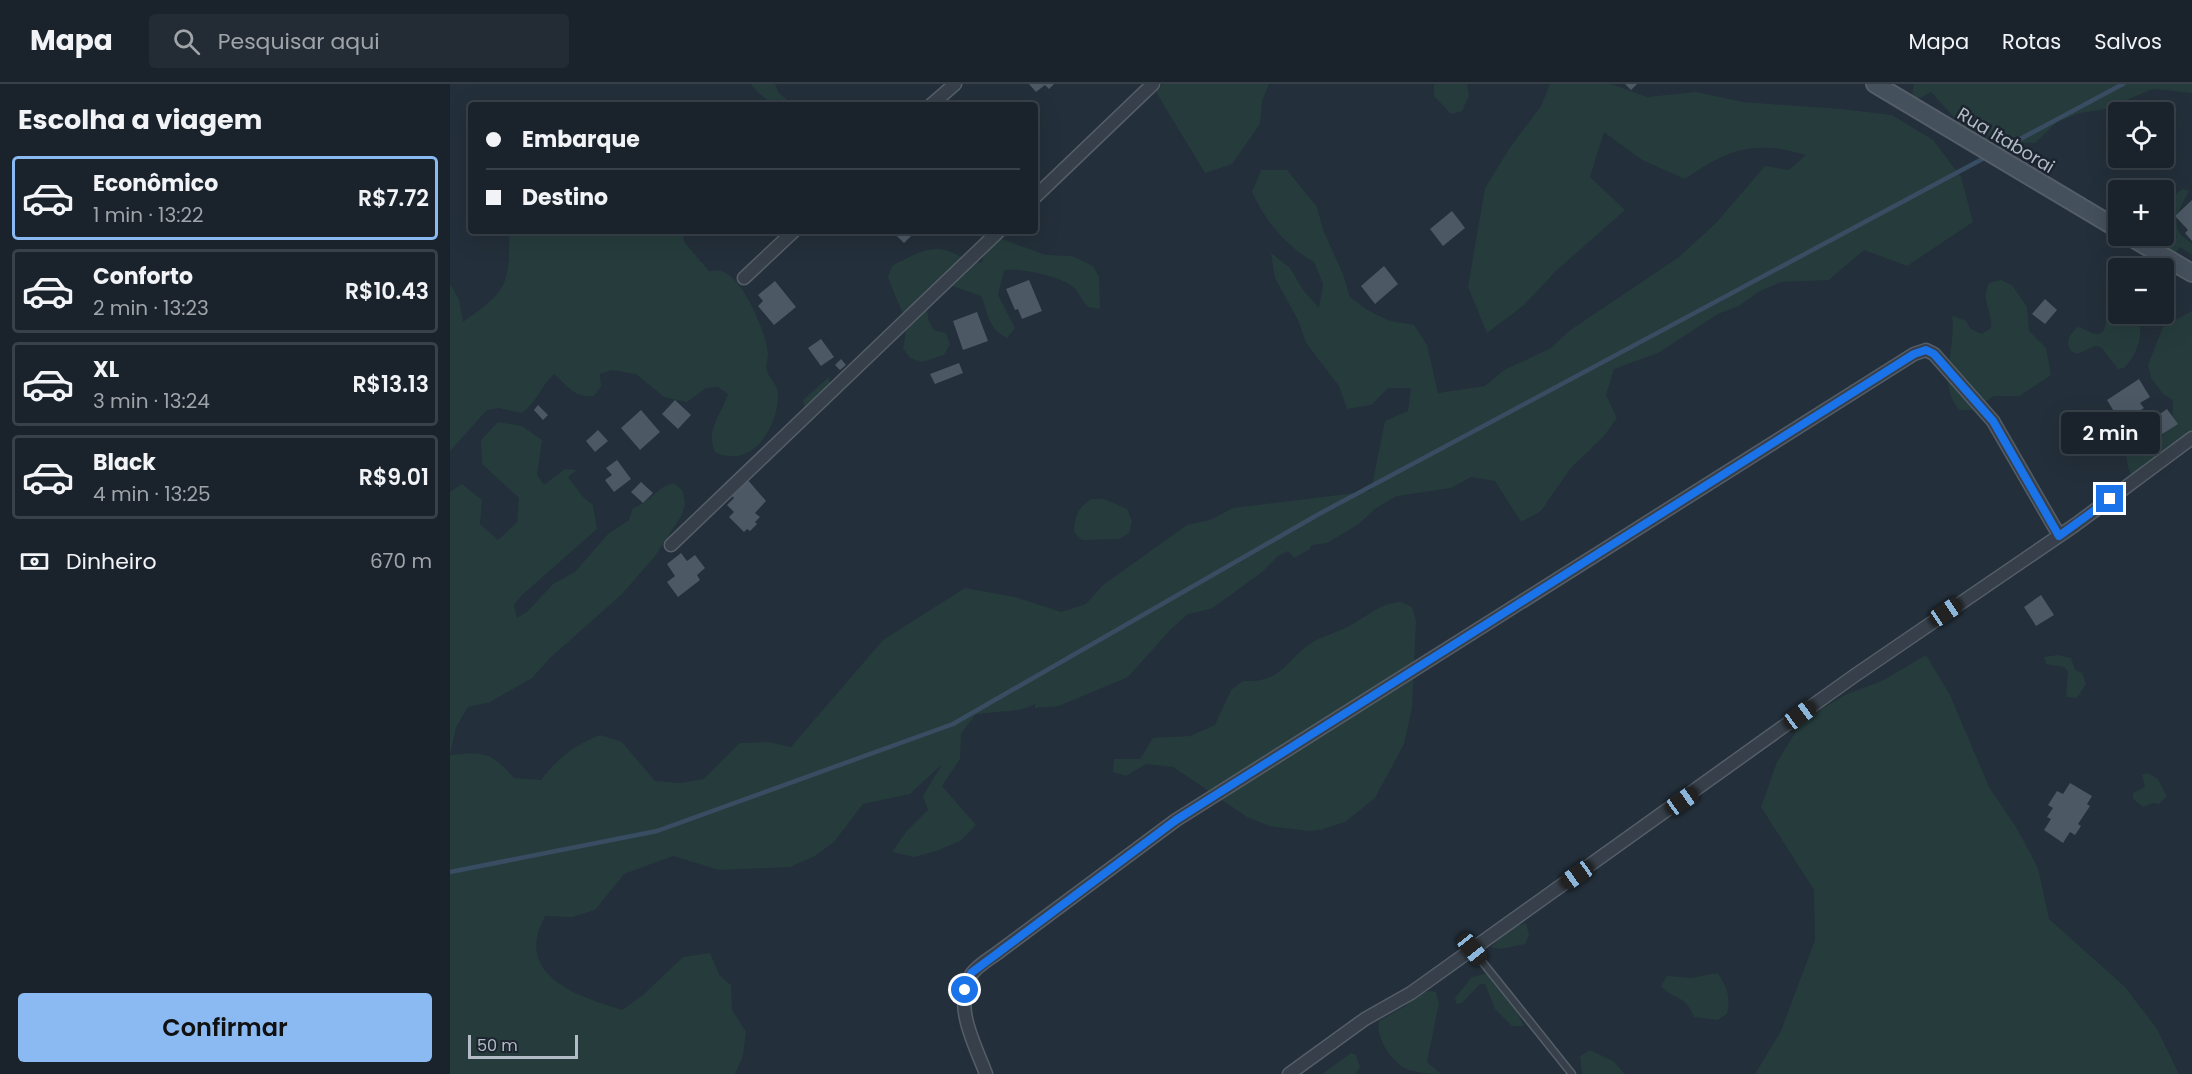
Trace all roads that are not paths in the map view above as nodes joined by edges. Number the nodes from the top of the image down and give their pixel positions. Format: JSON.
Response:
{"nodes":[{"id":1,"x":955,"y":84,"type":"edge"},
{"id":2,"x":1153,"y":84,"type":"edge"},
{"id":3,"x":1875,"y":84,"type":"edge"},
{"id":4,"x":935,"y":102,"type":"edge"},
{"id":5,"x":1038,"y":194,"type":"edge"},
{"id":6,"x":2108,"y":223,"type":"edge"},
{"id":7,"x":791,"y":234,"type":"edge"},
{"id":8,"x":996,"y":234,"type":"edge"},
{"id":9,"x":2146,"y":246,"type":"edge"},
{"id":10,"x":2192,"y":273,"type":"edge"},
{"id":11,"x":744,"y":278,"type":"dead end"},
{"id":12,"x":2192,"y":438,"type":"edge"},
{"id":13,"x":2059,"y":536,"type":"junction"},
{"id":14,"x":671,"y":545,"type":"dead end"},
{"id":15,"x":1472,"y":949,"type":"junction"},
{"id":16,"x":986,"y":1074,"type":"edge"},
{"id":17,"x":1289,"y":1074,"type":"edge"},
{"id":18,"x":1572,"y":1074,"type":"edge"}],
"edges":[{"from":1,"to":4,"type":"street"},
{"from":2,"to":5,"type":"street"},
{"from":3,"to":6,"type":"street","name":"Rua Itaborai"},
{"from":7,"to":11,"type":"street"},
{"from":8,"to":14,"type":"street"},
{"from":9,"to":10,"type":"street"},
{"from":12,"to":13,"type":"street"},
{"from":13,"to":15,"type":"street"},
{"from":13,"to":16,"type":"street"},
{"from":15,"to":17,"type":"street"},
{"from":15,"to":18,"type":"lane"}]}
